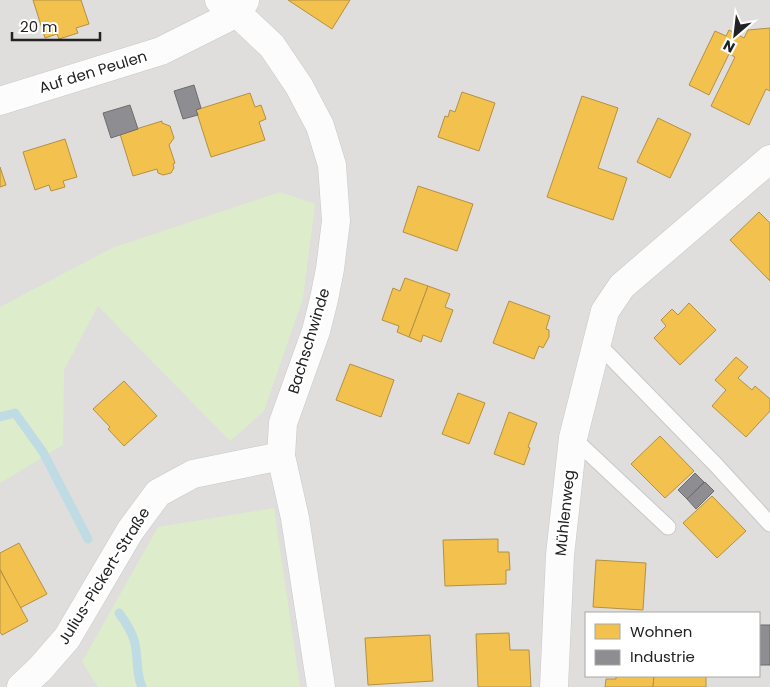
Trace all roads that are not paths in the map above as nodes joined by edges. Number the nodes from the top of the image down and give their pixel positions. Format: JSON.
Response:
{"nodes":[{"id":1,"x":234,"y":4,"type":"edge"},
{"id":2,"x":0,"y":101,"type":"edge"},
{"id":3,"x":770,"y":159,"type":"edge"},
{"id":4,"x":596,"y":342,"type":"junction"},
{"id":5,"x":572,"y":438,"type":"junction"},
{"id":6,"x":281,"y":456,"type":"junction"},
{"id":7,"x":770,"y":524,"type":"edge"},
{"id":8,"x":668,"y":527,"type":"dead end"},
{"id":9,"x":21,"y":687,"type":"edge"},
{"id":10,"x":321,"y":687,"type":"edge"},
{"id":11,"x":554,"y":687,"type":"edge"}],
"edges":[{"from":1,"to":2,"type":"street","name":"Auf den Peulen"},
{"from":1,"to":6,"type":"street","name":"Bachschwinde"},
{"from":3,"to":4,"type":"street","name":"Mühlenweg"},
{"from":4,"to":5,"type":"street","name":"Mühlenweg"},
{"from":4,"to":7,"type":"lane"},
{"from":5,"to":8,"type":"lane"},
{"from":5,"to":11,"type":"street","name":"Mühlenweg"},
{"from":6,"to":9,"type":"street","name":"Julius-Pickert-Straße"},
{"from":6,"to":10,"type":"street","name":"Bachschwinde"}]}
